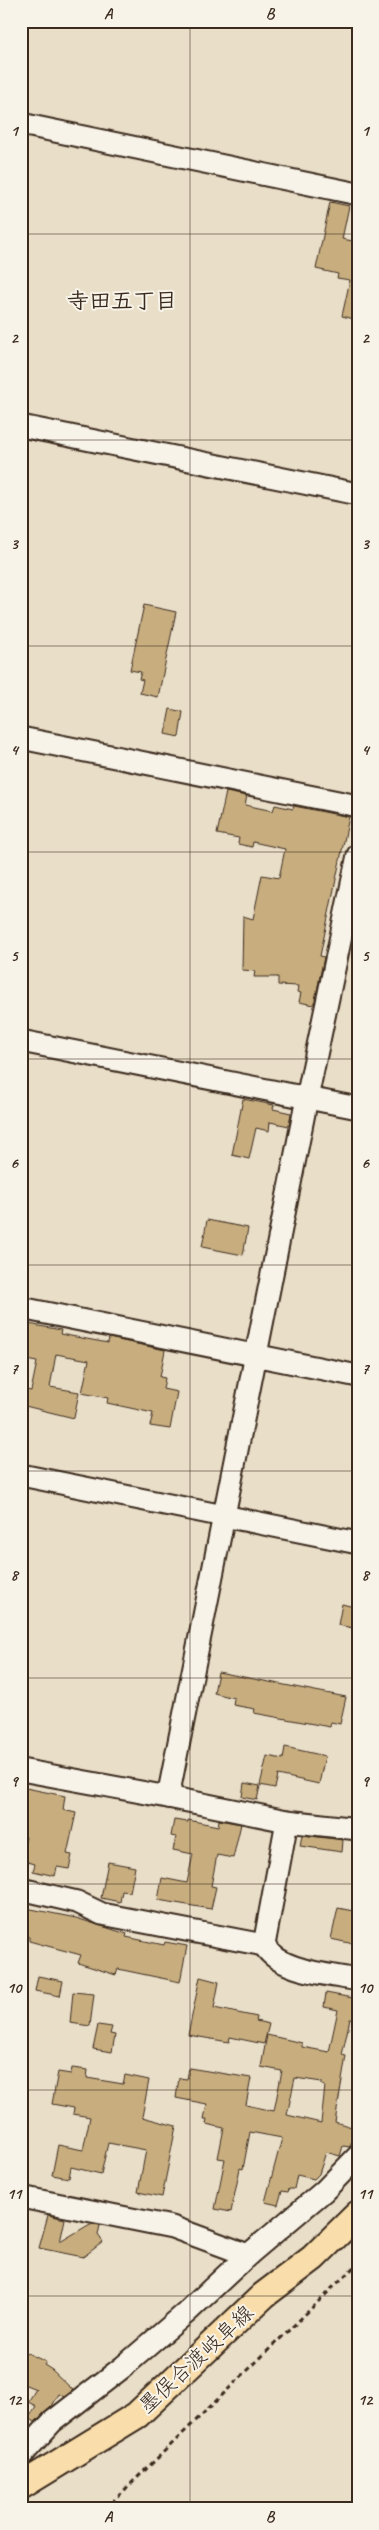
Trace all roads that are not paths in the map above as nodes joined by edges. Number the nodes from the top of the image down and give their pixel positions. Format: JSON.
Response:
{"nodes":[{"id":1,"x":21,"y":124,"type":"edge"},
{"id":2,"x":358,"y":194,"type":"edge"},
{"id":3,"x":21,"y":426,"type":"edge"},
{"id":4,"x":358,"y":494,"type":"edge"},
{"id":5,"x":21,"y":738,"type":"edge"},
{"id":6,"x":358,"y":806,"type":"edge"},
{"id":7,"x":358,"y":855,"type":"edge"},
{"id":8,"x":21,"y":1041,"type":"edge"},
{"id":9,"x":306,"y":1098,"type":"junction"},
{"id":10,"x":358,"y":1108,"type":"edge"},
{"id":11,"x":21,"y":1308,"type":"edge"},
{"id":12,"x":256,"y":1356,"type":"junction"},
{"id":13,"x":358,"y":1376,"type":"edge"},
{"id":14,"x":21,"y":1475,"type":"edge"},
{"id":15,"x":224,"y":1516,"type":"junction"},
{"id":16,"x":358,"y":1543,"type":"edge"},
{"id":17,"x":21,"y":1770,"type":"edge"},
{"id":18,"x":168,"y":1797,"type":"junction"},
{"id":19,"x":288,"y":1821,"type":"junction"},
{"id":20,"x":358,"y":1829,"type":"edge"},
{"id":21,"x":21,"y":1889,"type":"edge"},
{"id":22,"x":264,"y":1945,"type":"junction"},
{"id":23,"x":358,"y":1980,"type":"edge"},
{"id":24,"x":358,"y":2156,"type":"edge"},
{"id":25,"x":21,"y":2197,"type":"edge"},
{"id":26,"x":358,"y":2214,"type":"edge"},
{"id":27,"x":248,"y":2254,"type":"junction"},
{"id":28,"x":21,"y":2456,"type":"edge"},
{"id":29,"x":21,"y":2486,"type":"edge"}],
"edges":[{"from":1,"to":2,"type":"street"},
{"from":3,"to":4,"type":"street"},
{"from":5,"to":6,"type":"street"},
{"from":7,"to":9,"type":"street"},
{"from":8,"to":9,"type":"street"},
{"from":9,"to":10,"type":"street"},
{"from":9,"to":12,"type":"street"},
{"from":11,"to":12,"type":"street"},
{"from":12,"to":13,"type":"street"},
{"from":12,"to":15,"type":"street"},
{"from":14,"to":15,"type":"street"},
{"from":15,"to":16,"type":"street"},
{"from":15,"to":18,"type":"street"},
{"from":17,"to":18,"type":"street"},
{"from":18,"to":19,"type":"street"},
{"from":19,"to":20,"type":"street"},
{"from":19,"to":22,"type":"street"},
{"from":21,"to":22,"type":"street"},
{"from":22,"to":23,"type":"street"},
{"from":24,"to":27,"type":"street"},
{"from":25,"to":27,"type":"street"},
{"from":26,"to":29,"type":"main road","name":"墨俣合渡岐阜線"},
{"from":27,"to":28,"type":"street"}]}
